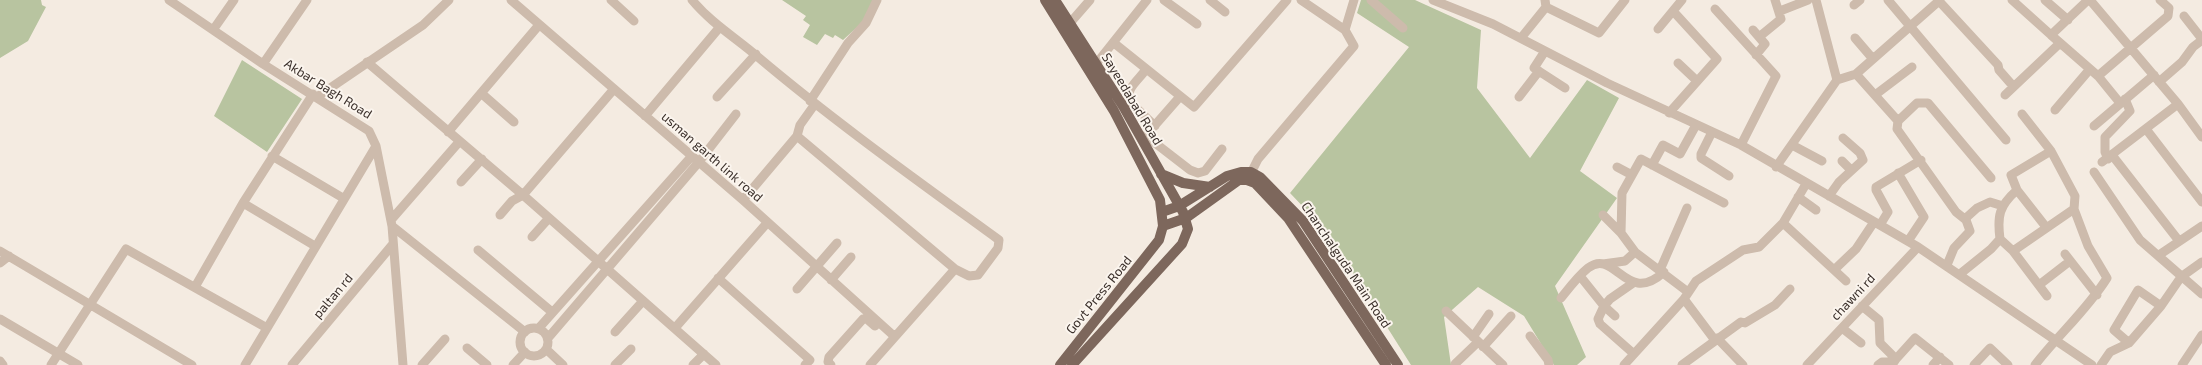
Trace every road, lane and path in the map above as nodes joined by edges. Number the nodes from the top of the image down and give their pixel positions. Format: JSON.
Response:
{"nodes":[{"id":1,"x":169,"y":0,"type":"edge"},
{"id":2,"x":234,"y":0,"type":"edge"},
{"id":3,"x":307,"y":0,"type":"edge"},
{"id":4,"x":448,"y":0,"type":"edge"},
{"id":5,"x":511,"y":0,"type":"edge"},
{"id":6,"x":611,"y":0,"type":"edge"},
{"id":7,"x":878,"y":0,"type":"edge"},
{"id":8,"x":1045,"y":0,"type":"edge"},
{"id":9,"x":1055,"y":0,"type":"edge"},
{"id":10,"x":1090,"y":0,"type":"edge"},
{"id":11,"x":1147,"y":0,"type":"edge"},
{"id":12,"x":1164,"y":0,"type":"edge"},
{"id":13,"x":1210,"y":0,"type":"edge"},
{"id":14,"x":1287,"y":0,"type":"edge"},
{"id":15,"x":1301,"y":0,"type":"edge"},
{"id":16,"x":1354,"y":0,"type":"edge"},
{"id":17,"x":1371,"y":0,"type":"edge"},
{"id":18,"x":1433,"y":0,"type":"edge"},
{"id":19,"x":1682,"y":0,"type":"edge"},
{"id":20,"x":1775,"y":0,"type":"edge"},
{"id":21,"x":1808,"y":0,"type":"edge"},
{"id":22,"x":1816,"y":0,"type":"edge"},
{"id":23,"x":1888,"y":0,"type":"edge"},
{"id":24,"x":1939,"y":0,"type":"edge"},
{"id":25,"x":2012,"y":0,"type":"edge"},
{"id":26,"x":2045,"y":0,"type":"edge"},
{"id":27,"x":2089,"y":0,"type":"edge"},
{"id":28,"x":2160,"y":0,"type":"edge"},
{"id":29,"x":1623,"y":1,"type":"edge"},
{"id":30,"x":696,"y":2,"type":"edge"},
{"id":31,"x":1546,"y":3,"type":"edge"},
{"id":32,"x":1715,"y":9,"type":"dead end"},
{"id":33,"x":1673,"y":11,"type":"junction"},
{"id":34,"x":1780,"y":11,"type":"junction"},
{"id":35,"x":1225,"y":12,"type":"dead end"},
{"id":36,"x":2184,"y":16,"type":"dead end"},
{"id":37,"x":2068,"y":20,"type":"junction"},
{"id":38,"x":634,"y":21,"type":"dead end"},
{"id":39,"x":1070,"y":23,"type":"junction"},
{"id":40,"x":1197,"y":24,"type":"dead end"},
{"id":41,"x":539,"y":25,"type":"junction"},
{"id":42,"x":1911,"y":26,"type":"junction"},
{"id":43,"x":719,"y":28,"type":"junction"},
{"id":44,"x":1403,"y":28,"type":"dead end"},
{"id":45,"x":1658,"y":29,"type":"dead end"},
{"id":46,"x":213,"y":30,"type":"junction"},
{"id":47,"x":1345,"y":30,"type":"junction"},
{"id":48,"x":2051,"y":35,"type":"junction"},
{"id":49,"x":1521,"y":38,"type":"junction"},
{"id":50,"x":1855,"y":38,"type":"dead end"},
{"id":51,"x":2202,"y":40,"type":"edge"},
{"id":52,"x":1114,"y":43,"type":"junction"},
{"id":53,"x":2060,"y":43,"type":"junction"},
{"id":54,"x":2130,"y":46,"type":"junction"},
{"id":55,"x":1545,"y":51,"type":"junction"},
{"id":56,"x":756,"y":54,"type":"junction"},
{"id":57,"x":1756,"y":55,"type":"junction"},
{"id":58,"x":1873,"y":59,"type":"junction"},
{"id":59,"x":367,"y":62,"type":"junction"},
{"id":60,"x":1678,"y":63,"type":"dead end"},
{"id":61,"x":263,"y":64,"type":"junction"},
{"id":62,"x":1096,"y":64,"type":"junction"},
{"id":63,"x":1912,"y":67,"type":"dead end"},
{"id":64,"x":2090,"y":69,"type":"junction"},
{"id":65,"x":1539,"y":71,"type":"junction"},
{"id":66,"x":1144,"y":72,"type":"dead end"},
{"id":67,"x":1856,"y":74,"type":"junction"},
{"id":68,"x":2098,"y":76,"type":"junction"},
{"id":69,"x":2157,"y":79,"type":"junction"},
{"id":70,"x":1696,"y":80,"type":"junction"},
{"id":71,"x":1837,"y":80,"type":"junction"},
{"id":72,"x":2013,"y":86,"type":"junction"},
{"id":73,"x":1565,"y":88,"type":"dead end"},
{"id":74,"x":614,"y":89,"type":"junction"},
{"id":75,"x":481,"y":93,"type":"junction"},
{"id":76,"x":1875,"y":95,"type":"junction"},
{"id":77,"x":2005,"y":95,"type":"dead end"},
{"id":78,"x":315,"y":96,"type":"junction"},
{"id":79,"x":717,"y":97,"type":"dead end"},
{"id":80,"x":1519,"y":97,"type":"dead end"},
{"id":81,"x":1177,"y":100,"type":"dead end"},
{"id":82,"x":2122,"y":101,"type":"junction"},
{"id":83,"x":812,"y":103,"type":"junction"},
{"id":84,"x":2178,"y":104,"type":"junction"},
{"id":85,"x":2055,"y":110,"type":"dead end"},
{"id":86,"x":1669,"y":113,"type":"junction"},
{"id":87,"x":736,"y":114,"type":"dead end"},
{"id":88,"x":2022,"y":114,"type":"dead end"},
{"id":89,"x":645,"y":116,"type":"junction"},
{"id":90,"x":1898,"y":121,"type":"junction"},
{"id":91,"x":514,"y":122,"type":"dead end"},
{"id":92,"x":1696,"y":125,"type":"junction"},
{"id":93,"x":1154,"y":126,"type":"junction"},
{"id":94,"x":2094,"y":126,"type":"dead end"},
{"id":95,"x":2146,"y":129,"type":"junction"},
{"id":96,"x":448,"y":132,"type":"junction"},
{"id":97,"x":1712,"y":132,"type":"junction"},
{"id":98,"x":798,"y":136,"type":"junction"},
{"id":99,"x":2202,"y":137,"type":"edge"},
{"id":100,"x":1144,"y":138,"type":"junction"},
{"id":101,"x":1843,"y":138,"type":"dead end"},
{"id":102,"x":2006,"y":140,"type":"dead end"},
{"id":103,"x":460,"y":142,"type":"junction"},
{"id":104,"x":1792,"y":145,"type":"junction"},
{"id":105,"x":376,"y":146,"type":"junction"},
{"id":106,"x":1741,"y":146,"type":"junction"},
{"id":107,"x":1222,"y":149,"type":"dead end"},
{"id":108,"x":2051,"y":151,"type":"junction"},
{"id":109,"x":272,"y":156,"type":"junction"},
{"id":110,"x":691,"y":157,"type":"junction"},
{"id":111,"x":482,"y":159,"type":"junction"},
{"id":112,"x":2107,"y":159,"type":"junction"},
{"id":113,"x":1921,"y":160,"type":"junction"},
{"id":114,"x":1822,"y":161,"type":"dead end"},
{"id":115,"x":1842,"y":161,"type":"dead end"},
{"id":116,"x":698,"y":163,"type":"junction"},
{"id":117,"x":1652,"y":165,"type":"junction"},
{"id":118,"x":1617,"y":167,"type":"dead end"},
{"id":119,"x":1776,"y":167,"type":"junction"},
{"id":120,"x":1851,"y":170,"type":"junction"},
{"id":121,"x":2094,"y":172,"type":"dead end"},
{"id":122,"x":1898,"y":173,"type":"junction"},
{"id":123,"x":1161,"y":174,"type":"junction"},
{"id":124,"x":1632,"y":175,"type":"junction"},
{"id":125,"x":1249,"y":176,"type":"junction"},
{"id":126,"x":1730,"y":176,"type":"dead end"},
{"id":127,"x":1991,"y":178,"type":"dead end"},
{"id":128,"x":461,"y":182,"type":"dead end"},
{"id":129,"x":1806,"y":184,"type":"junction"},
{"id":130,"x":1210,"y":187,"type":"junction"},
{"id":131,"x":2017,"y":190,"type":"junction"},
{"id":132,"x":524,"y":195,"type":"junction"},
{"id":133,"x":1829,"y":196,"type":"junction"},
{"id":134,"x":344,"y":198,"type":"junction"},
{"id":135,"x":1798,"y":198,"type":"junction"},
{"id":136,"x":743,"y":200,"type":"junction"},
{"id":137,"x":2202,"y":202,"type":"edge"},
{"id":138,"x":243,"y":203,"type":"junction"},
{"id":139,"x":1724,"y":203,"type":"dead end"},
{"id":140,"x":2003,"y":206,"type":"junction"},
{"id":141,"x":1687,"y":208,"type":"dead end"},
{"id":142,"x":2074,"y":209,"type":"junction"},
{"id":143,"x":1816,"y":210,"type":"dead end"},
{"id":144,"x":1162,"y":212,"type":"junction"},
{"id":145,"x":1183,"y":212,"type":"junction"},
{"id":146,"x":500,"y":215,"type":"dead end"},
{"id":147,"x":1292,"y":215,"type":"junction"},
{"id":148,"x":1603,"y":215,"type":"dead end"},
{"id":149,"x":549,"y":218,"type":"junction"},
{"id":150,"x":1966,"y":220,"type":"junction"},
{"id":151,"x":391,"y":223,"type":"junction"},
{"id":152,"x":767,"y":223,"type":"junction"},
{"id":153,"x":1783,"y":223,"type":"junction"},
{"id":154,"x":1877,"y":224,"type":"junction"},
{"id":155,"x":1163,"y":226,"type":"junction"},
{"id":156,"x":2202,"y":226,"type":"edge"},
{"id":157,"x":2046,"y":227,"type":"junction"},
{"id":158,"x":1621,"y":233,"type":"junction"},
{"id":159,"x":532,"y":237,"type":"dead end"},
{"id":160,"x":2000,"y":239,"type":"junction"},
{"id":161,"x":1908,"y":241,"type":"junction"},
{"id":162,"x":2179,"y":241,"type":"junction"},
{"id":163,"x":838,"y":243,"type":"dead end"},
{"id":164,"x":393,"y":244,"type":"junction"},
{"id":165,"x":315,"y":246,"type":"junction"},
{"id":166,"x":1918,"y":247,"type":"junction"},
{"id":167,"x":478,"y":250,"type":"dead end"},
{"id":168,"x":0,"y":251,"type":"edge"},
{"id":169,"x":2013,"y":251,"type":"junction"},
{"id":170,"x":1635,"y":252,"type":"junction"},
{"id":171,"x":2159,"y":254,"type":"junction"},
{"id":172,"x":9,"y":256,"type":"junction"},
{"id":173,"x":851,"y":257,"type":"dead end"},
{"id":174,"x":598,"y":261,"type":"junction"},
{"id":175,"x":2202,"y":262,"type":"edge"},
{"id":176,"x":0,"y":263,"type":"edge"},
{"id":177,"x":1603,"y":264,"type":"junction"},
{"id":178,"x":1947,"y":265,"type":"junction"},
{"id":179,"x":816,"y":267,"type":"junction"},
{"id":180,"x":955,"y":268,"type":"junction"},
{"id":181,"x":607,"y":269,"type":"junction"},
{"id":182,"x":1834,"y":270,"type":"junction"},
{"id":183,"x":1662,"y":271,"type":"junction"},
{"id":184,"x":1960,"y":274,"type":"junction"},
{"id":185,"x":1580,"y":276,"type":"junction"},
{"id":186,"x":2182,"y":277,"type":"junction"},
{"id":187,"x":718,"y":278,"type":"junction"},
{"id":188,"x":831,"y":280,"type":"junction"},
{"id":189,"x":1846,"y":281,"type":"dead end"},
{"id":190,"x":1633,"y":283,"type":"junction"},
{"id":191,"x":2039,"y":285,"type":"junction"},
{"id":192,"x":195,"y":287,"type":"junction"},
{"id":193,"x":797,"y":289,"type":"dead end"},
{"id":194,"x":1790,"y":289,"type":"dead end"},
{"id":195,"x":2202,"y":294,"type":"edge"},
{"id":196,"x":2097,"y":295,"type":"junction"},
{"id":197,"x":1686,"y":296,"type":"junction"},
{"id":198,"x":2048,"y":296,"type":"dead end"},
{"id":199,"x":1561,"y":298,"type":"dead end"},
{"id":200,"x":642,"y":301,"type":"junction"},
{"id":201,"x":91,"y":304,"type":"junction"},
{"id":202,"x":1604,"y":306,"type":"junction"},
{"id":203,"x":1862,"y":306,"type":"junction"},
{"id":204,"x":2161,"y":306,"type":"junction"},
{"id":205,"x":1446,"y":311,"type":"dead end"},
{"id":206,"x":552,"y":312,"type":"junction"},
{"id":207,"x":1489,"y":314,"type":"dead end"},
{"id":208,"x":1511,"y":316,"type":"dead end"},
{"id":209,"x":1615,"y":316,"type":"dead end"},
{"id":210,"x":0,"y":320,"type":"edge"},
{"id":211,"x":266,"y":328,"type":"junction"},
{"id":212,"x":675,"y":328,"type":"junction"},
{"id":213,"x":1842,"y":328,"type":"junction"},
{"id":214,"x":538,"y":329,"type":"junction"},
{"id":215,"x":525,"y":332,"type":"junction"},
{"id":216,"x":615,"y":332,"type":"dead end"},
{"id":217,"x":2202,"y":335,"type":"edge"},
{"id":218,"x":894,"y":336,"type":"junction"},
{"id":219,"x":1530,"y":336,"type":"dead end"},
{"id":220,"x":548,"y":338,"type":"junction"},
{"id":221,"x":445,"y":339,"type":"dead end"},
{"id":222,"x":1715,"y":339,"type":"junction"},
{"id":223,"x":2054,"y":340,"type":"junction"},
{"id":224,"x":1478,"y":342,"type":"junction"},
{"id":225,"x":1861,"y":343,"type":"dead end"},
{"id":226,"x":2129,"y":343,"type":"junction"},
{"id":227,"x":467,"y":348,"type":"dead end"},
{"id":228,"x":546,"y":349,"type":"junction"},
{"id":229,"x":631,"y":349,"type":"dead end"},
{"id":230,"x":525,"y":352,"type":"junction"},
{"id":231,"x":58,"y":354,"type":"junction"},
{"id":232,"x":704,"y":354,"type":"junction"},
{"id":233,"x":1634,"y":354,"type":"junction"},
{"id":234,"x":1940,"y":357,"type":"junction"},
{"id":235,"x":0,"y":361,"type":"edge"},
{"id":236,"x":1894,"y":361,"type":"edge"},
{"id":237,"x":2079,"y":362,"type":"edge"},
{"id":238,"x":1454,"y":364,"type":"dead end"},
{"id":239,"x":3,"y":365,"type":"edge"},
{"id":240,"x":51,"y":365,"type":"edge"},
{"id":241,"x":78,"y":365,"type":"edge"},
{"id":242,"x":192,"y":365,"type":"edge"},
{"id":243,"x":245,"y":365,"type":"edge"},
{"id":244,"x":292,"y":365,"type":"edge"},
{"id":245,"x":403,"y":365,"type":"edge"},
{"id":246,"x":422,"y":365,"type":"edge"},
{"id":247,"x":487,"y":365,"type":"edge"},
{"id":248,"x":513,"y":365,"type":"edge"},
{"id":249,"x":563,"y":365,"type":"edge"},
{"id":250,"x":615,"y":365,"type":"edge"},
{"id":251,"x":693,"y":365,"type":"edge"},
{"id":252,"x":716,"y":365,"type":"edge"},
{"id":253,"x":806,"y":365,"type":"edge"},
{"id":254,"x":831,"y":365,"type":"edge"},
{"id":255,"x":865,"y":365,"type":"edge"},
{"id":256,"x":870,"y":365,"type":"edge"},
{"id":257,"x":1060,"y":365,"type":"edge"},
{"id":258,"x":1072,"y":365,"type":"edge"},
{"id":259,"x":1386,"y":365,"type":"edge"},
{"id":260,"x":1398,"y":365,"type":"edge"},
{"id":261,"x":1503,"y":365,"type":"edge"},
{"id":262,"x":1549,"y":365,"type":"edge"},
{"id":263,"x":1624,"y":365,"type":"edge"},
{"id":264,"x":1682,"y":365,"type":"edge"},
{"id":265,"x":1743,"y":365,"type":"edge"},
{"id":266,"x":1807,"y":365,"type":"edge"},
{"id":267,"x":1878,"y":365,"type":"edge"},
{"id":268,"x":1933,"y":365,"type":"edge"},
{"id":269,"x":1949,"y":365,"type":"edge"},
{"id":270,"x":1974,"y":365,"type":"edge"},
{"id":271,"x":2008,"y":365,"type":"edge"},
{"id":272,"x":2035,"y":365,"type":"edge"},
{"id":273,"x":2092,"y":365,"type":"edge"},
{"id":274,"x":2101,"y":365,"type":"edge"},
{"id":275,"x":2182,"y":365,"type":"edge"}],
"edges":[{"from":1,"to":46,"type":"street","name":"Akbar Bagh Road"},
{"from":2,"to":46,"type":"street"},
{"from":3,"to":61,"type":"street"},
{"from":4,"to":59,"type":"street"},
{"from":5,"to":41,"type":"street","name":"usman garth link road"},
{"from":6,"to":38,"type":"street"},
{"from":7,"to":83,"type":"street"},
{"from":8,"to":144,"type":"main road","name":"Sayeedabad Road"},
{"from":9,"to":39,"type":"main road","name":"Sayeedabad Road"},
{"from":10,"to":39,"type":"street"},
{"from":11,"to":52,"type":"street"},
{"from":12,"to":40,"type":"street"},
{"from":13,"to":35,"type":"street"},
{"from":14,"to":52,"type":"street"},
{"from":15,"to":47,"type":"street"},
{"from":16,"to":47,"type":"street"},
{"from":17,"to":44,"type":"street"},
{"from":18,"to":49,"type":"street"},
{"from":19,"to":33,"type":"street"},
{"from":20,"to":34,"type":"street"},
{"from":21,"to":34,"type":"street"},
{"from":22,"to":71,"type":"street"},
{"from":23,"to":42,"type":"street"},
{"from":24,"to":42,"type":"street"},
{"from":24,"to":72,"type":"street"},
{"from":25,"to":48,"type":"street"},
{"from":26,"to":37,"type":"street"},
{"from":27,"to":37,"type":"street"},
{"from":27,"to":54,"type":"street"},
{"from":28,"to":54,"type":"street"},
{"from":29,"to":31,"type":"street"},
{"from":30,"to":43,"type":"street"},
{"from":31,"to":49,"type":"street"},
{"from":32,"to":57,"type":"street"},
{"from":33,"to":45,"type":"street"},
{"from":33,"to":70,"type":"street"},
{"from":34,"to":57,"type":"street"},
{"from":36,"to":51,"type":"street"},
{"from":37,"to":48,"type":"street"},
{"from":39,"to":62,"type":"main road","name":"Sayeedabad Road"},
{"from":41,"to":74,"type":"street","name":"usman garth link road"},
{"from":41,"to":75,"type":"street"},
{"from":42,"to":58,"type":"street"},
{"from":42,"to":102,"type":"street"},
{"from":43,"to":56,"type":"street"},
{"from":43,"to":89,"type":"street"},
{"from":46,"to":61,"type":"street","name":"Akbar Bagh Road"},
{"from":47,"to":125,"type":"street"},
{"from":48,"to":53,"type":"street"},
{"from":49,"to":55,"type":"street"},
{"from":50,"to":58,"type":"street"},
{"from":51,"to":69,"type":"street"},
{"from":52,"to":62,"type":"street"},
{"from":53,"to":64,"type":"street"},
{"from":53,"to":72,"type":"street"},
{"from":54,"to":68,"type":"street"},
{"from":54,"to":69,"type":"street"},
{"from":55,"to":65,"type":"street"},
{"from":55,"to":86,"type":"street"},
{"from":56,"to":79,"type":"street"},
{"from":56,"to":83,"type":"street"},
{"from":57,"to":106,"type":"street"},
{"from":58,"to":67,"type":"street"},
{"from":59,"to":78,"type":"street"},
{"from":59,"to":96,"type":"street"},
{"from":60,"to":70,"type":"street"},
{"from":61,"to":78,"type":"street","name":"Akbar Bagh Road"},
{"from":62,"to":100,"type":"main road","name":"Sayeedabad Road"},
{"from":63,"to":76,"type":"street"},
{"from":64,"to":68,"type":"street"},
{"from":64,"to":85,"type":"street"},
{"from":65,"to":73,"type":"street"},
{"from":65,"to":80,"type":"street"},
{"from":66,"to":93,"type":"street"},
{"from":67,"to":71,"type":"street"},
{"from":67,"to":76,"type":"street"},
{"from":68,"to":82,"type":"street"},
{"from":69,"to":82,"type":"street"},
{"from":69,"to":84,"type":"street"},
{"from":70,"to":86,"type":"street"},
{"from":71,"to":104,"type":"street"},
{"from":72,"to":77,"type":"street"},
{"from":74,"to":89,"type":"street","name":"usman garth link road"},
{"from":74,"to":132,"type":"street"},
{"from":75,"to":91,"type":"street"},
{"from":75,"to":96,"type":"street"},
{"from":76,"to":90,"type":"street"},
{"from":78,"to":105,"type":"street","name":"Akbar Bagh Road"},
{"from":78,"to":109,"type":"street"},
{"from":81,"to":93,"type":"street"},
{"from":82,"to":94,"type":"street"},
{"from":82,"to":112,"type":"street"},
{"from":83,"to":98,"type":"street"},
{"from":83,"to":180,"type":"street"},
{"from":84,"to":95,"type":"street"},
{"from":84,"to":99,"type":"street"},
{"from":86,"to":92,"type":"street"},
{"from":87,"to":116,"type":"street"},
{"from":88,"to":108,"type":"street"},
{"from":89,"to":110,"type":"street","name":"usman garth link road"},
{"from":90,"to":113,"type":"street"},
{"from":90,"to":127,"type":"street"},
{"from":92,"to":97,"type":"street"},
{"from":92,"to":117,"type":"street"},
{"from":93,"to":100,"type":"street"},
{"from":95,"to":112,"type":"street"},
{"from":95,"to":137,"type":"street"},
{"from":96,"to":103,"type":"street"},
{"from":97,"to":106,"type":"street"},
{"from":97,"to":126,"type":"street"},
{"from":98,"to":136,"type":"street"},
{"from":98,"to":180,"type":"street"},
{"from":100,"to":107,"type":"street"},
{"from":100,"to":123,"type":"main road","name":"Sayeedabad Road"},
{"from":101,"to":120,"type":"street"},
{"from":103,"to":111,"type":"street"},
{"from":103,"to":151,"type":"street"},
{"from":104,"to":114,"type":"street"},
{"from":104,"to":119,"type":"street"},
{"from":105,"to":134,"type":"street"},
{"from":105,"to":151,"type":"street","name":"Akbar Bagh Road"},
{"from":106,"to":119,"type":"street"},
{"from":108,"to":131,"type":"street"},
{"from":108,"to":142,"type":"street"},
{"from":109,"to":134,"type":"street"},
{"from":109,"to":138,"type":"street"},
{"from":110,"to":116,"type":"street","name":"usman garth link road"},
{"from":110,"to":174,"type":"street"},
{"from":111,"to":128,"type":"street"},
{"from":111,"to":132,"type":"street"},
{"from":112,"to":162,"type":"street"},
{"from":113,"to":122,"type":"street"},
{"from":113,"to":150,"type":"street"},
{"from":115,"to":120,"type":"street"},
{"from":116,"to":136,"type":"street","name":"usman garth link road"},
{"from":116,"to":181,"type":"street"},
{"from":117,"to":124,"type":"street"},
{"from":117,"to":139,"type":"street"},
{"from":118,"to":124,"type":"street"},
{"from":119,"to":129,"type":"street"},
{"from":120,"to":133,"type":"street"},
{"from":121,"to":171,"type":"street"},
{"from":122,"to":154,"type":"street"},
{"from":122,"to":161,"type":"street"},
{"from":123,"to":130,"type":"main road"},
{"from":123,"to":145,"type":"main road","name":"Sayeedabad Road"},
{"from":124,"to":158,"type":"street"},
{"from":125,"to":130,"type":"main road"},
{"from":125,"to":145,"type":"main road"},
{"from":125,"to":147,"type":"main road","name":"Chanchalguda Main Road"},
{"from":129,"to":133,"type":"street"},
{"from":129,"to":135,"type":"street"},
{"from":130,"to":145,"type":"main road"},
{"from":131,"to":140,"type":"street"},
{"from":131,"to":157,"type":"street"},
{"from":132,"to":146,"type":"street"},
{"from":132,"to":149,"type":"street"},
{"from":133,"to":154,"type":"street"},
{"from":134,"to":165,"type":"street"},
{"from":135,"to":143,"type":"street"},
{"from":135,"to":153,"type":"street"},
{"from":136,"to":152,"type":"street","name":"usman garth link road"},
{"from":138,"to":165,"type":"street"},
{"from":138,"to":192,"type":"street"},
{"from":140,"to":150,"type":"street"},
{"from":140,"to":160,"type":"street"},
{"from":141,"to":183,"type":"street"},
{"from":142,"to":157,"type":"street"},
{"from":142,"to":196,"type":"street"},
{"from":144,"to":145,"type":"main road"},
{"from":144,"to":155,"type":"main road","name":"Sayeedabad Road"},
{"from":145,"to":155,"type":"main road"},
{"from":145,"to":258,"type":"main road"},
{"from":147,"to":259,"type":"main road","name":"Chanchalguda Main Road"},
{"from":147,"to":260,"type":"main road","name":"Chanchalguda Main Road"},
{"from":148,"to":158,"type":"street"},
{"from":149,"to":159,"type":"street"},
{"from":149,"to":174,"type":"street"},
{"from":150,"to":178,"type":"street"},
{"from":151,"to":164,"type":"street","name":"Akbar Bagh Road"},
{"from":151,"to":215,"type":"street"},
{"from":152,"to":179,"type":"street","name":"usman garth link road"},
{"from":152,"to":187,"type":"street"},
{"from":153,"to":182,"type":"street"},
{"from":153,"to":197,"type":"street"},
{"from":154,"to":161,"type":"street"},
{"from":154,"to":182,"type":"street"},
{"from":155,"to":257,"type":"main road","name":"Govt Press Road"},
{"from":156,"to":162,"type":"street"},
{"from":157,"to":169,"type":"street"},
{"from":158,"to":170,"type":"street"},
{"from":160,"to":169,"type":"street"},
{"from":160,"to":184,"type":"street"},
{"from":161,"to":166,"type":"street"},
{"from":162,"to":171,"type":"street"},
{"from":163,"to":179,"type":"street"},
{"from":164,"to":244,"type":"street","name":"paltan rd"},
{"from":164,"to":245,"type":"street","name":"Akbar Bagh Road"},
{"from":165,"to":211,"type":"street"},
{"from":166,"to":178,"type":"street"},
{"from":166,"to":203,"type":"street","name":"chawni rd"},
{"from":167,"to":206,"type":"street"},
{"from":168,"to":172,"type":"street"},
{"from":169,"to":191,"type":"street"},
{"from":170,"to":177,"type":"street"},
{"from":170,"to":183,"type":"street"},
{"from":171,"to":186,"type":"street"},
{"from":172,"to":176,"type":"street"},
{"from":172,"to":201,"type":"street"},
{"from":173,"to":188,"type":"street"},
{"from":174,"to":181,"type":"street"},
{"from":174,"to":206,"type":"street"},
{"from":175,"to":186,"type":"street"},
{"from":177,"to":185,"type":"street"},
{"from":177,"to":190,"type":"street"},
{"from":178,"to":184,"type":"street"},
{"from":179,"to":188,"type":"street","name":"usman garth link road"},
{"from":179,"to":193,"type":"street"},
{"from":180,"to":218,"type":"street"},
{"from":181,"to":200,"type":"street"},
{"from":181,"to":220,"type":"street"},
{"from":182,"to":189,"type":"street"},
{"from":183,"to":190,"type":"street"},
{"from":183,"to":197,"type":"street"},
{"from":184,"to":223,"type":"street"},
{"from":185,"to":199,"type":"street"},
{"from":185,"to":202,"type":"street"},
{"from":186,"to":195,"type":"street"},
{"from":186,"to":204,"type":"street"},
{"from":187,"to":212,"type":"street"},
{"from":187,"to":253,"type":"street"},
{"from":188,"to":218,"type":"street","name":"usman garth link road"},
{"from":190,"to":202,"type":"street"},
{"from":191,"to":196,"type":"street"},
{"from":191,"to":198,"type":"street"},
{"from":192,"to":201,"type":"street"},
{"from":192,"to":211,"type":"street"},
{"from":194,"to":222,"type":"street"},
{"from":196,"to":223,"type":"street"},
{"from":197,"to":222,"type":"street"},
{"from":197,"to":233,"type":"street"},
{"from":200,"to":212,"type":"street"},
{"from":200,"to":216,"type":"street"},
{"from":201,"to":231,"type":"street"},
{"from":201,"to":242,"type":"street"},
{"from":202,"to":209,"type":"street"},
{"from":202,"to":233,"type":"street"},
{"from":203,"to":213,"type":"street","name":"chawni rd"},
{"from":203,"to":236,"type":"street"},
{"from":204,"to":226,"type":"street"},
{"from":204,"to":226,"type":"street"},
{"from":205,"to":224,"type":"street"},
{"from":206,"to":214,"type":"street"},
{"from":207,"to":224,"type":"street"},
{"from":208,"to":224,"type":"street"},
{"from":210,"to":231,"type":"street"},
{"from":211,"to":243,"type":"street"},
{"from":212,"to":232,"type":"street"},
{"from":213,"to":225,"type":"street"},
{"from":213,"to":266,"type":"street","name":"chawni rd"},
{"from":214,"to":215,"type":"street"},
{"from":214,"to":220,"type":"street"},
{"from":215,"to":230,"type":"street"},
{"from":217,"to":275,"type":"street"},
{"from":218,"to":256,"type":"street"},
{"from":219,"to":262,"type":"street"},
{"from":220,"to":228,"type":"street"},
{"from":221,"to":246,"type":"street"},
{"from":222,"to":264,"type":"street"},
{"from":222,"to":265,"type":"street"},
{"from":223,"to":237,"type":"street"},
{"from":223,"to":272,"type":"street"},
{"from":224,"to":238,"type":"street"},
{"from":224,"to":261,"type":"street"},
{"from":226,"to":274,"type":"street"},
{"from":227,"to":247,"type":"street"},
{"from":228,"to":230,"type":"street"},
{"from":228,"to":249,"type":"street"},
{"from":229,"to":250,"type":"street"},
{"from":230,"to":248,"type":"street"},
{"from":231,"to":240,"type":"street"},
{"from":231,"to":241,"type":"street"},
{"from":232,"to":251,"type":"street"},
{"from":232,"to":252,"type":"street"},
{"from":233,"to":263,"type":"street"},
{"from":234,"to":236,"type":"street"},
{"from":234,"to":268,"type":"street"},
{"from":234,"to":269,"type":"street"},
{"from":235,"to":239,"type":"street"},
{"from":236,"to":267,"type":"street"},
{"from":237,"to":273,"type":"street"},
{"from":254,"to":255,"type":"street"},
{"from":270,"to":271,"type":"street"}]}
